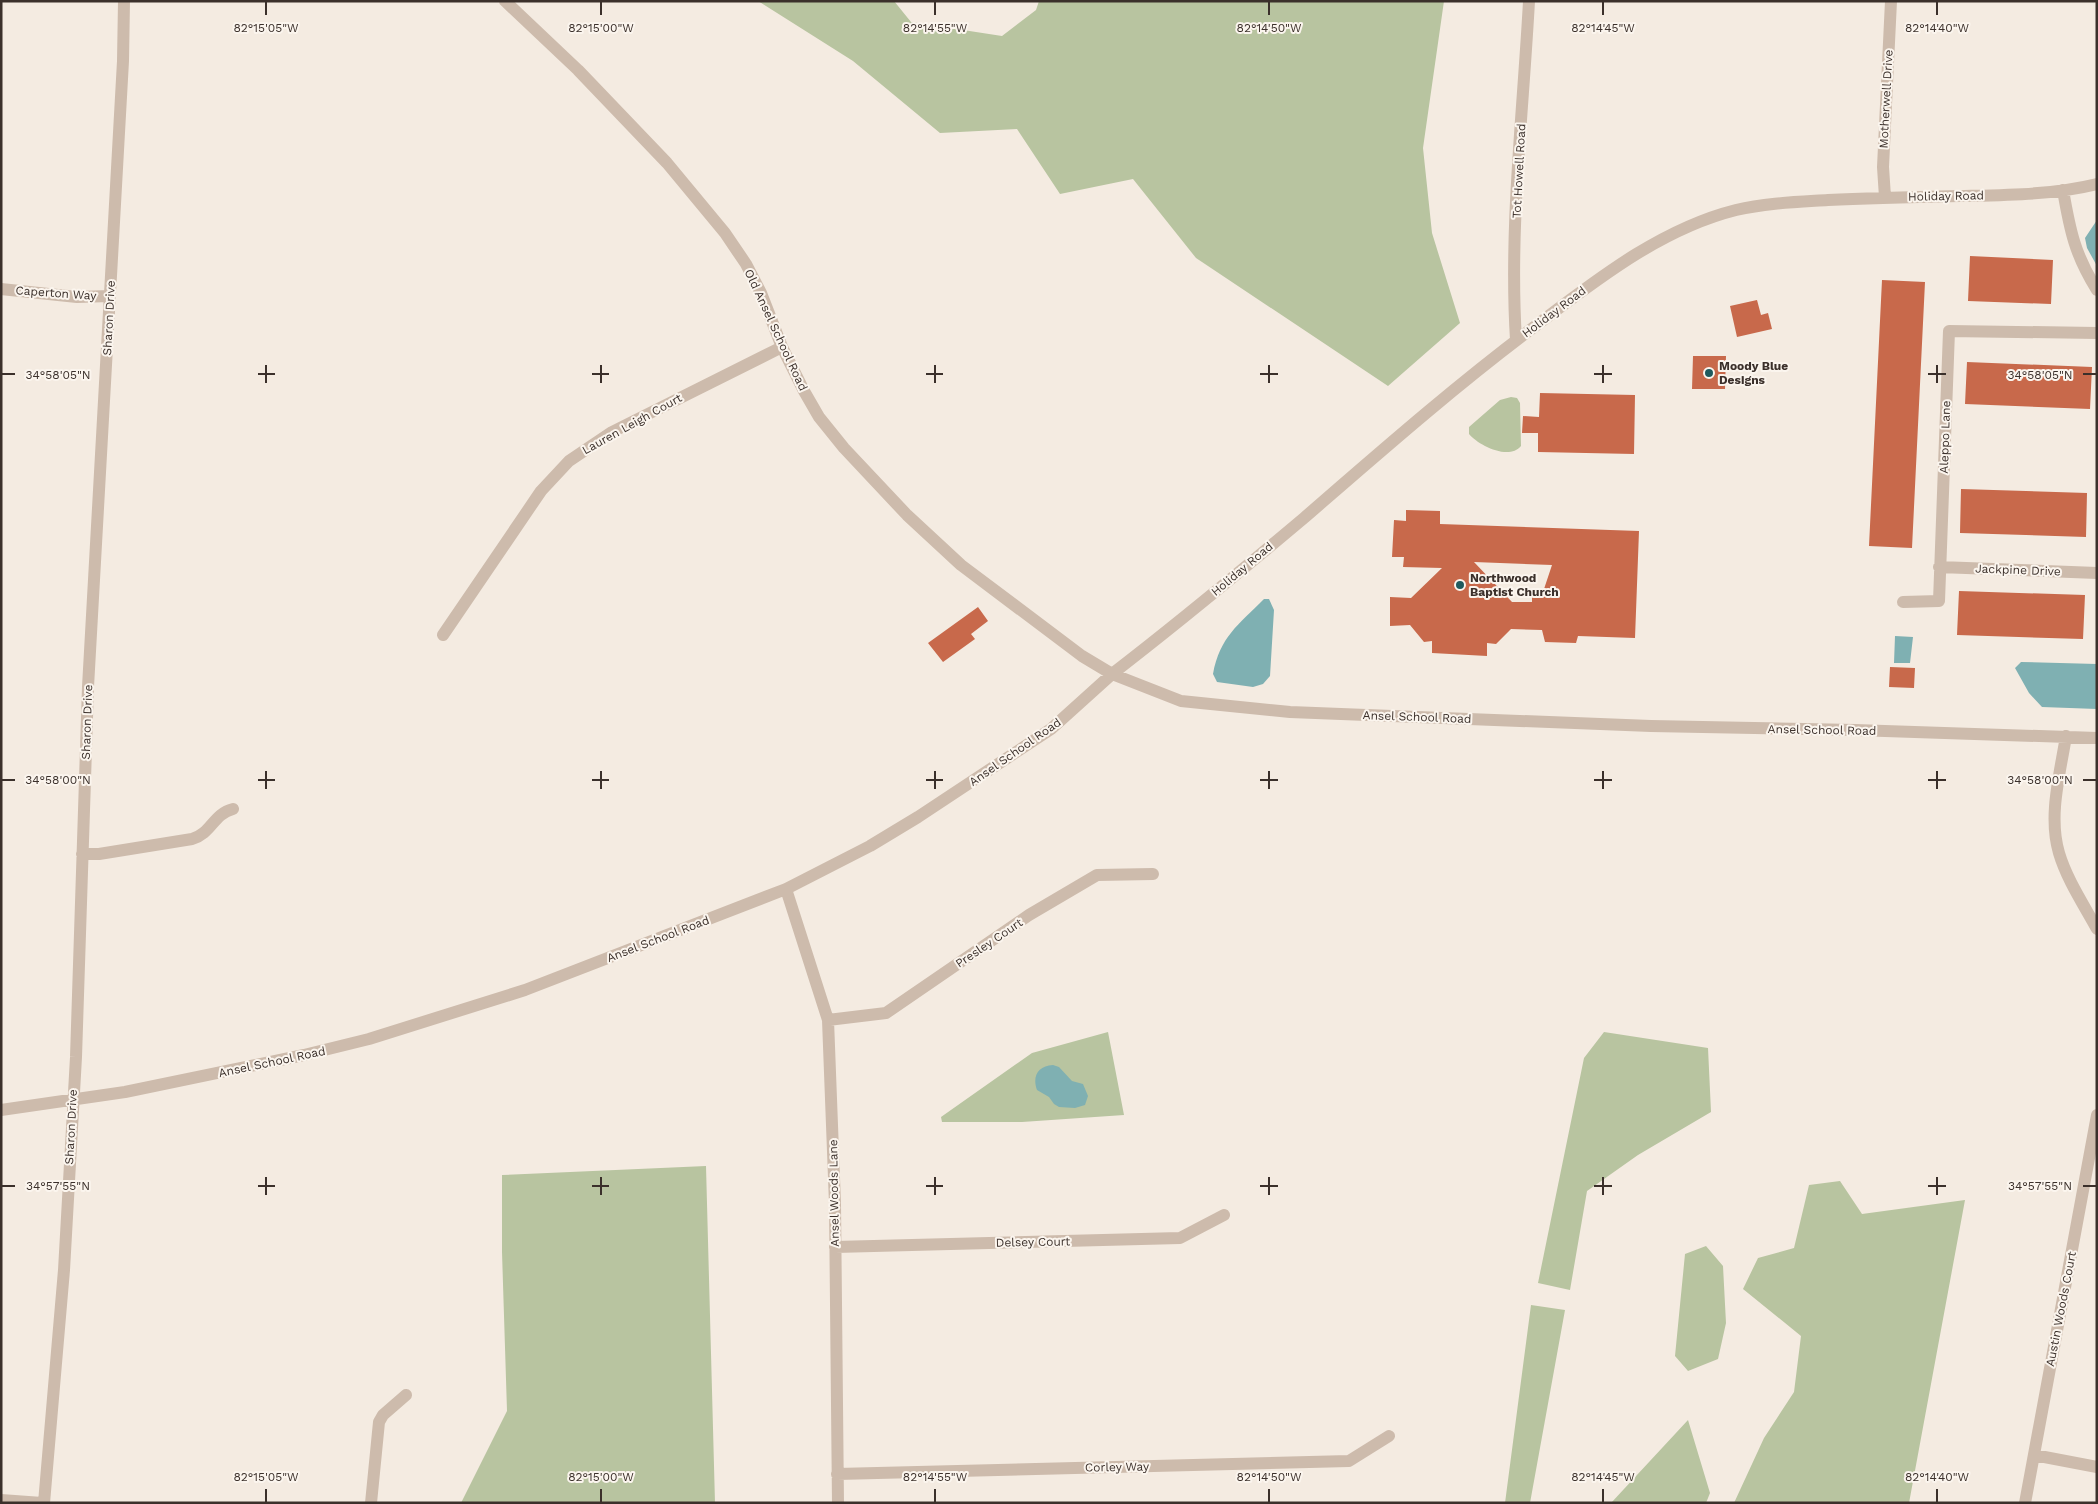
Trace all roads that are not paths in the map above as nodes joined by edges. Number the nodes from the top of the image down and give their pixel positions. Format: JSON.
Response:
{"nodes":[{"id":1,"x":124,"y":1,"type":"edge"},
{"id":2,"x":505,"y":1,"type":"edge"},
{"id":3,"x":1529,"y":1,"type":"edge"},
{"id":4,"x":1891,"y":1,"type":"edge"},
{"id":5,"x":2097,"y":184,"type":"edge"},
{"id":6,"x":2063,"y":190,"type":"junction"},
{"id":7,"x":1885,"y":197,"type":"junction"},
{"id":8,"x":1,"y":289,"type":"edge"},
{"id":9,"x":2097,"y":290,"type":"edge"},
{"id":10,"x":110,"y":296,"type":"junction"},
{"id":11,"x":2097,"y":333,"type":"edge"},
{"id":12,"x":1516,"y":340,"type":"junction"},
{"id":13,"x":782,"y":347,"type":"junction"},
{"id":14,"x":1939,"y":567,"type":"junction"},
{"id":15,"x":2097,"y":573,"type":"edge"},
{"id":16,"x":1903,"y":602,"type":"dead end"},
{"id":17,"x":443,"y":635,"type":"dead end"},
{"id":18,"x":1112,"y":674,"type":"junction"},
{"id":19,"x":2066,"y":736,"type":"junction"},
{"id":20,"x":2097,"y":738,"type":"edge"},
{"id":21,"x":234,"y":809,"type":"dead end"},
{"id":22,"x":82,"y":854,"type":"junction"},
{"id":23,"x":1153,"y":874,"type":"dead end"},
{"id":24,"x":786,"y":889,"type":"junction"},
{"id":25,"x":2097,"y":929,"type":"edge"},
{"id":26,"x":828,"y":1020,"type":"junction"},
{"id":27,"x":72,"y":1100,"type":"junction"},
{"id":28,"x":1,"y":1110,"type":"edge"},
{"id":29,"x":2097,"y":1115,"type":"edge"},
{"id":30,"x":1224,"y":1215,"type":"dead end"},
{"id":31,"x":835,"y":1247,"type":"junction"},
{"id":32,"x":406,"y":1395,"type":"dead end"},
{"id":33,"x":1389,"y":1436,"type":"dead end"},
{"id":34,"x":2034,"y":1455,"type":"junction"},
{"id":35,"x":2097,"y":1467,"type":"edge"},
{"id":36,"x":837,"y":1474,"type":"junction"},
{"id":37,"x":1,"y":1500,"type":"edge"},
{"id":38,"x":43,"y":1503,"type":"edge"},
{"id":39,"x":371,"y":1503,"type":"edge"},
{"id":40,"x":838,"y":1503,"type":"edge"},
{"id":41,"x":2025,"y":1503,"type":"edge"}],
"edges":[{"from":1,"to":10,"type":"street","name":"Sharon Drive"},
{"from":2,"to":13,"type":"street","name":"Old Ansel School Road"},
{"from":3,"to":12,"type":"street","name":"Tot Howell Road"},
{"from":4,"to":7,"type":"street","name":"Motherwell Drive"},
{"from":5,"to":6,"type":"street","name":"Holiday Road"},
{"from":6,"to":7,"type":"street","name":"Holiday Road"},
{"from":6,"to":9,"type":"street"},
{"from":7,"to":12,"type":"street","name":"Holiday Road"},
{"from":8,"to":10,"type":"street","name":"Caperton Way"},
{"from":10,"to":22,"type":"street","name":"Sharon Drive"},
{"from":11,"to":14,"type":"street","name":"Aleppo Lane"},
{"from":12,"to":18,"type":"street","name":"Holiday Road"},
{"from":13,"to":17,"type":"street","name":"Lauren Leigh Court"},
{"from":13,"to":18,"type":"street","name":"Old Ansel School Road"},
{"from":14,"to":15,"type":"street","name":"Jackpine Drive"},
{"from":14,"to":16,"type":"street","name":"Aleppo Lane"},
{"from":18,"to":19,"type":"street","name":"Ansel School Road"},
{"from":18,"to":24,"type":"street","name":"Ansel School Road"},
{"from":19,"to":20,"type":"street","name":"Ansel School Road"},
{"from":19,"to":25,"type":"street"},
{"from":21,"to":22,"type":"street"},
{"from":22,"to":27,"type":"street","name":"Sharon Drive"},
{"from":23,"to":26,"type":"street","name":"Presley Court"},
{"from":24,"to":26,"type":"street","name":"Ansel Woods Lane"},
{"from":24,"to":27,"type":"street","name":"Ansel School Road"},
{"from":26,"to":31,"type":"street","name":"Ansel Woods Lane"},
{"from":27,"to":28,"type":"street","name":"Ansel School Road"},
{"from":27,"to":38,"type":"street","name":"Sharon Drive"},
{"from":29,"to":34,"type":"street","name":"Austin Woods Court"},
{"from":30,"to":31,"type":"street","name":"Delsey Court"},
{"from":31,"to":36,"type":"street","name":"Ansel Woods Lane"},
{"from":32,"to":39,"type":"street"},
{"from":33,"to":36,"type":"street","name":"Corley Way"},
{"from":34,"to":35,"type":"street"},
{"from":34,"to":41,"type":"street","name":"Austin Woods Court"},
{"from":36,"to":40,"type":"street","name":"Ansel Woods Lane"},
{"from":37,"to":38,"type":"street"}]}
